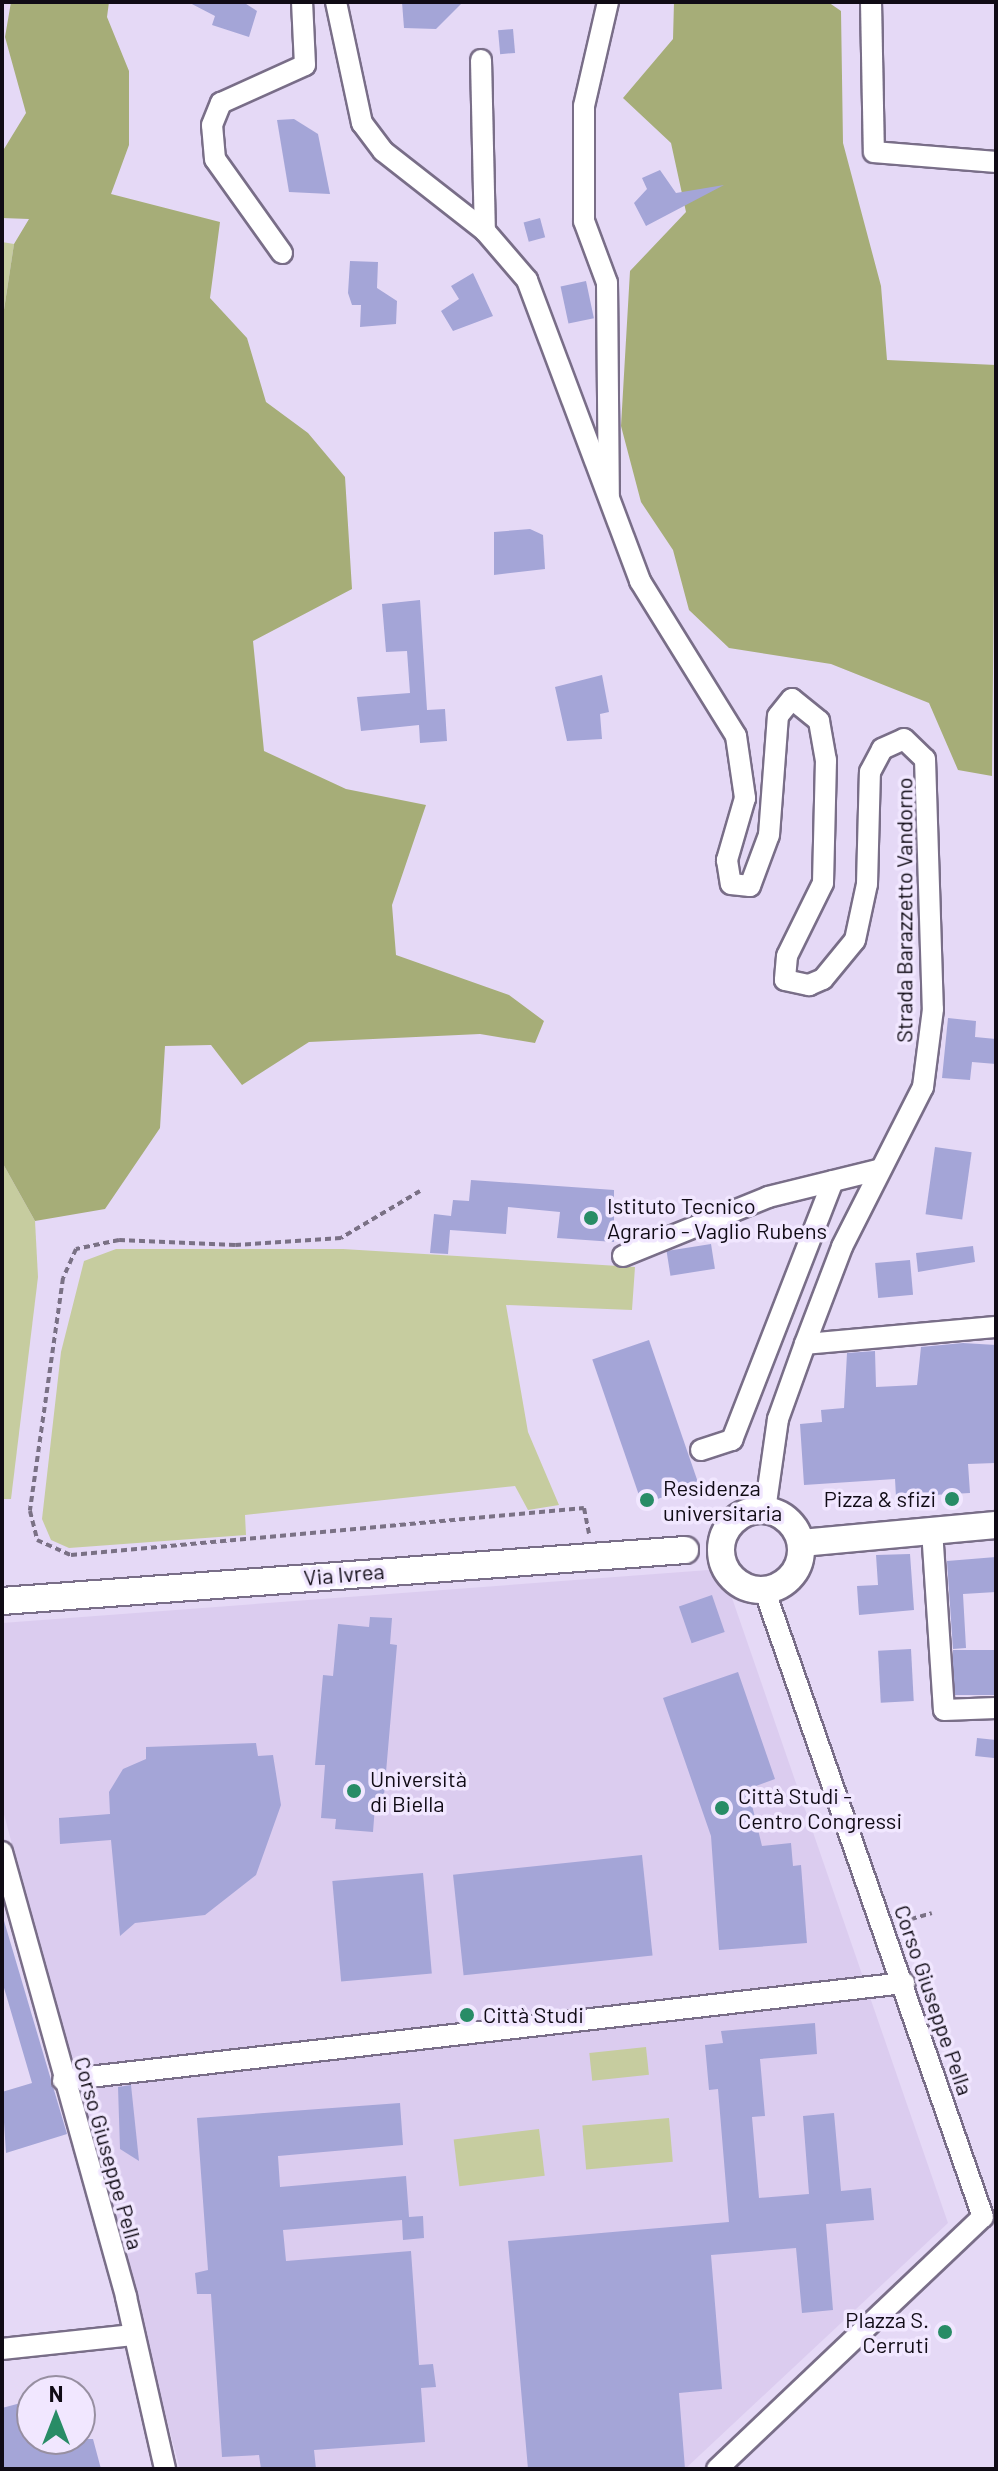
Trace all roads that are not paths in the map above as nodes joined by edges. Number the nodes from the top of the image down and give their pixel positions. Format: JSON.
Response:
{"nodes":[{"id":1,"x":302,"y":2,"type":"edge"},
{"id":2,"x":336,"y":2,"type":"edge"},
{"id":3,"x":608,"y":2,"type":"edge"},
{"id":4,"x":871,"y":2,"type":"edge"},
{"id":5,"x":481,"y":60,"type":"dead end"},
{"id":6,"x":996,"y":162,"type":"edge"},
{"id":7,"x":485,"y":231,"type":"junction"},
{"id":8,"x":282,"y":253,"type":"dead end"},
{"id":9,"x":608,"y":499,"type":"junction"},
{"id":10,"x":878,"y":1170,"type":"junction"},
{"id":11,"x":833,"y":1181,"type":"junction"},
{"id":12,"x":623,"y":1256,"type":"dead end"},
{"id":13,"x":996,"y":1327,"type":"edge"},
{"id":14,"x":805,"y":1344,"type":"junction"},
{"id":15,"x":701,"y":1450,"type":"dead end"},
{"id":16,"x":765,"y":1510,"type":"junction"},
{"id":17,"x":996,"y":1525,"type":"edge"},
{"id":18,"x":932,"y":1530,"type":"junction"},
{"id":19,"x":801,"y":1543,"type":"junction"},
{"id":20,"x":701,"y":1549,"type":"junction"},
{"id":21,"x":764,"y":1589,"type":"junction"},
{"id":22,"x":2,"y":1601,"type":"edge"},
{"id":23,"x":996,"y":1708,"type":"edge"},
{"id":24,"x":2,"y":1852,"type":"edge"},
{"id":25,"x":904,"y":1983,"type":"junction"},
{"id":26,"x":63,"y":2080,"type":"junction"},
{"id":27,"x":132,"y":2335,"type":"junction"},
{"id":28,"x":2,"y":2349,"type":"edge"},
{"id":29,"x":165,"y":2469,"type":"edge"},
{"id":30,"x":717,"y":2469,"type":"edge"}],
"edges":[{"from":1,"to":8,"type":"street"},
{"from":2,"to":7,"type":"street","name":"Strada Barazzetto Vandorno"},
{"from":3,"to":9,"type":"street"},
{"from":4,"to":6,"type":"street"},
{"from":5,"to":7,"type":"street"},
{"from":7,"to":9,"type":"street","name":"Strada Barazzetto Vandorno"},
{"from":9,"to":10,"type":"street","name":"Strada Barazzetto Vandorno"},
{"from":10,"to":11,"type":"street"},
{"from":10,"to":14,"type":"street","name":"Strada Barazzetto Vandorno"},
{"from":11,"to":12,"type":"street"},
{"from":11,"to":15,"type":"street"},
{"from":13,"to":14,"type":"street"},
{"from":14,"to":16,"type":"street","name":"Strada Barazzetto Vandorno"},
{"from":16,"to":19,"type":"main road"},
{"from":16,"to":20,"type":"main road"},
{"from":17,"to":18,"type":"main road"},
{"from":18,"to":19,"type":"main road"},
{"from":18,"to":23,"type":"street"},
{"from":19,"to":21,"type":"main road"},
{"from":20,"to":21,"type":"main road"},
{"from":20,"to":22,"type":"main road","name":"Via Ivrea"},
{"from":21,"to":25,"type":"street","name":"Corso Giuseppe Pella"},
{"from":24,"to":26,"type":"street","name":"Corso Giuseppe Pella"},
{"from":25,"to":26,"type":"street"},
{"from":25,"to":30,"type":"street","name":"Corso Giuseppe Pella"},
{"from":26,"to":27,"type":"street","name":"Corso Giuseppe Pella"},
{"from":27,"to":28,"type":"street"},
{"from":27,"to":29,"type":"street","name":"Corso Giuseppe Pella"}]}
